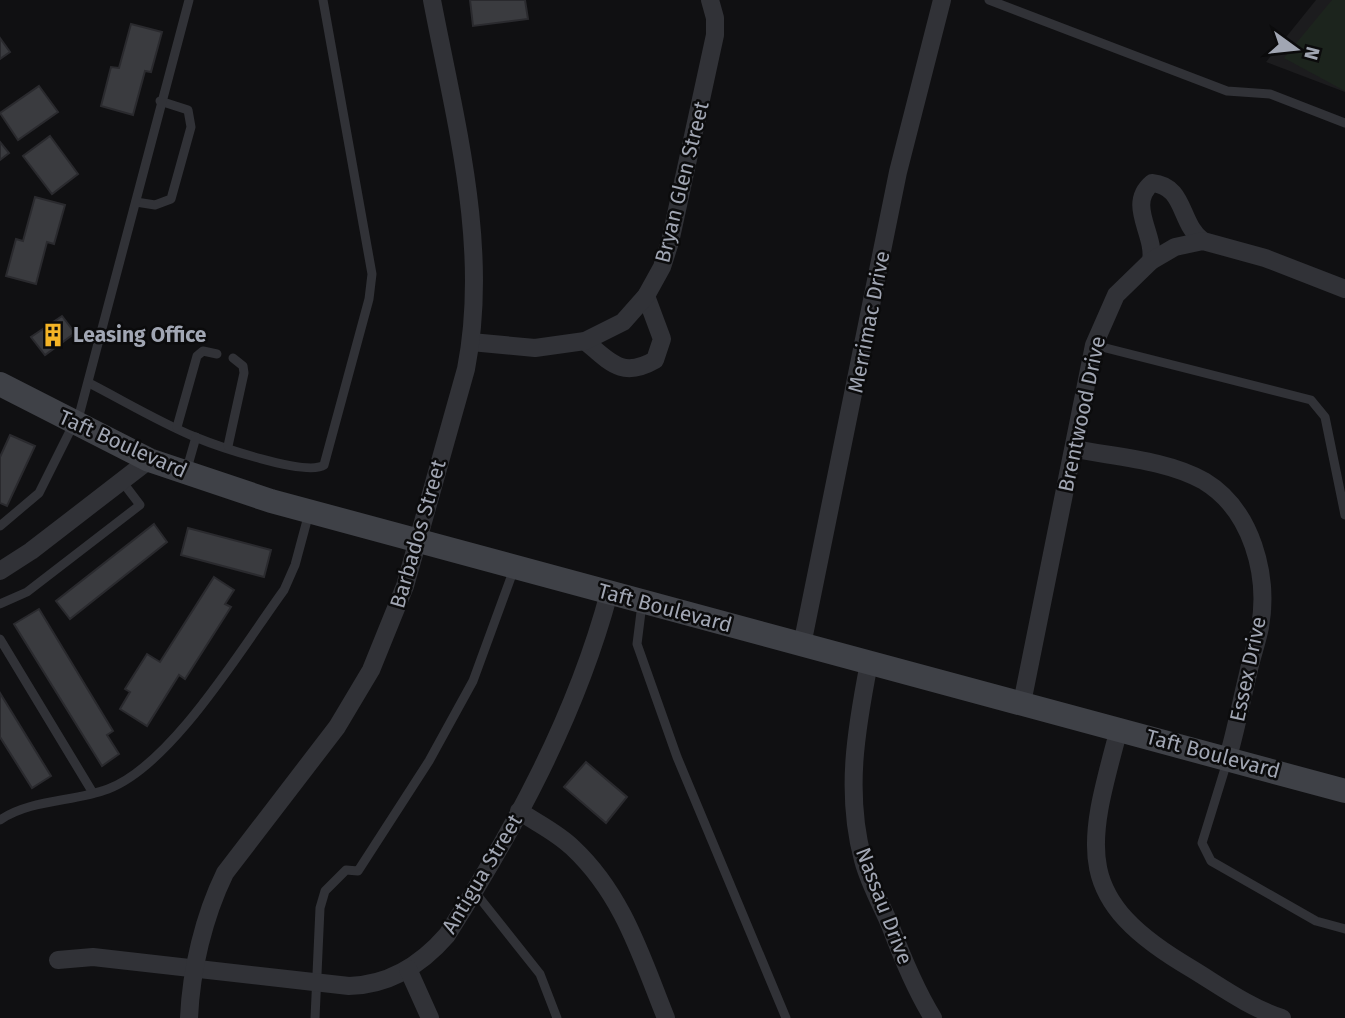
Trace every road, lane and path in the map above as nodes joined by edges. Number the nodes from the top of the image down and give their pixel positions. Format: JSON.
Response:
{"nodes":[{"id":1,"x":189,"y":0,"type":"edge"},
{"id":2,"x":323,"y":0,"type":"edge"},
{"id":3,"x":432,"y":0,"type":"edge"},
{"id":4,"x":710,"y":0,"type":"edge"},
{"id":5,"x":942,"y":0,"type":"edge"},
{"id":6,"x":989,"y":0,"type":"edge"},
{"id":7,"x":160,"y":101,"type":"junction"},
{"id":8,"x":1345,"y":123,"type":"edge"},
{"id":9,"x":136,"y":202,"type":"junction"},
{"id":10,"x":1203,"y":241,"type":"junction"},
{"id":11,"x":1151,"y":261,"type":"junction"},
{"id":12,"x":1345,"y":289,"type":"edge"},
{"id":13,"x":646,"y":296,"type":"junction"},
{"id":14,"x":585,"y":341,"type":"junction"},
{"id":15,"x":471,"y":342,"type":"junction"},
{"id":16,"x":1094,"y":345,"type":"junction"},
{"id":17,"x":217,"y":354,"type":"dead end"},
{"id":18,"x":233,"y":358,"type":"dead end"},
{"id":19,"x":89,"y":383,"type":"junction"},
{"id":20,"x":0,"y":384,"type":"edge"},
{"id":21,"x":75,"y":424,"type":"junction"},
{"id":22,"x":177,"y":427,"type":"junction"},
{"id":23,"x":196,"y":437,"type":"junction"},
{"id":24,"x":228,"y":446,"type":"junction"},
{"id":25,"x":1075,"y":449,"type":"junction"},
{"id":26,"x":149,"y":460,"type":"junction"},
{"id":27,"x":186,"y":474,"type":"junction"},
{"id":28,"x":121,"y":480,"type":"junction"},
{"id":29,"x":310,"y":511,"type":"junction"},
{"id":30,"x":1345,"y":515,"type":"edge"},
{"id":31,"x":0,"y":526,"type":"edge"},
{"id":32,"x":417,"y":540,"type":"junction"},
{"id":33,"x":515,"y":567,"type":"junction"},
{"id":34,"x":0,"y":570,"type":"edge"},
{"id":35,"x":609,"y":593,"type":"junction"},
{"id":36,"x":642,"y":602,"type":"junction"},
{"id":37,"x":0,"y":604,"type":"edge"},
{"id":38,"x":0,"y":639,"type":"edge"},
{"id":39,"x":802,"y":645,"type":"junction"},
{"id":40,"x":869,"y":663,"type":"junction"},
{"id":41,"x":1022,"y":703,"type":"junction"},
{"id":42,"x":1119,"y":729,"type":"junction"},
{"id":43,"x":1228,"y":757,"type":"junction"},
{"id":44,"x":1345,"y":791,"type":"edge"},
{"id":45,"x":93,"y":793,"type":"junction"},
{"id":46,"x":519,"y":811,"type":"junction"},
{"id":47,"x":0,"y":820,"type":"edge"},
{"id":48,"x":474,"y":891,"type":"junction"},
{"id":49,"x":1345,"y":929,"type":"edge"},
{"id":50,"x":58,"y":960,"type":"dead end"},
{"id":51,"x":408,"y":970,"type":"junction"},
{"id":52,"x":195,"y":971,"type":"junction"},
{"id":53,"x":317,"y":983,"type":"junction"},
{"id":54,"x":189,"y":1018,"type":"edge"},
{"id":55,"x":315,"y":1018,"type":"edge"},
{"id":56,"x":430,"y":1018,"type":"edge"},
{"id":57,"x":557,"y":1018,"type":"edge"},
{"id":58,"x":666,"y":1018,"type":"edge"},
{"id":59,"x":786,"y":1018,"type":"edge"},
{"id":60,"x":933,"y":1018,"type":"edge"},
{"id":61,"x":1282,"y":1018,"type":"edge"}],
"edges":[{"from":1,"to":7,"type":"lane"},
{"from":2,"to":24,"type":"lane"},
{"from":3,"to":15,"type":"street","name":"Barbados Street"},
{"from":4,"to":13,"type":"street","name":"Bryan Glen Street"},
{"from":5,"to":39,"type":"street","name":"Merrimac Drive"},
{"from":6,"to":8,"type":"lane"},
{"from":7,"to":9,"type":"lane"},
{"from":7,"to":9,"type":"lane"},
{"from":9,"to":19,"type":"lane"},
{"from":10,"to":11,"type":"street","name":"Brentwood Drive"},
{"from":10,"to":11,"type":"street"},
{"from":10,"to":12,"type":"street"},
{"from":11,"to":16,"type":"street","name":"Brentwood Drive"},
{"from":13,"to":14,"type":"street","name":"Bryan Glen Street"},
{"from":13,"to":14,"type":"street"},
{"from":14,"to":15,"type":"street","name":"Bryan Glen Street"},
{"from":15,"to":32,"type":"street","name":"Barbados Street"},
{"from":16,"to":25,"type":"street","name":"Brentwood Drive"},
{"from":16,"to":30,"type":"lane"},
{"from":17,"to":22,"type":"lane"},
{"from":18,"to":24,"type":"lane"},
{"from":19,"to":21,"type":"lane"},
{"from":19,"to":22,"type":"lane"},
{"from":20,"to":21,"type":"street","name":"Taft Boulevard"},
{"from":21,"to":26,"type":"street","name":"Taft Boulevard"},
{"from":21,"to":31,"type":"lane"},
{"from":22,"to":23,"type":"lane"},
{"from":23,"to":24,"type":"lane"},
{"from":23,"to":27,"type":"lane"},
{"from":25,"to":41,"type":"street","name":"Brentwood Drive"},
{"from":25,"to":43,"type":"street","name":"Essex Drive"},
{"from":26,"to":27,"type":"street","name":"Taft Boulevard"},
{"from":26,"to":28,"type":"street"},
{"from":27,"to":29,"type":"street","name":"Taft Boulevard"},
{"from":28,"to":34,"type":"street"},
{"from":28,"to":37,"type":"lane"},
{"from":29,"to":32,"type":"street","name":"Taft Boulevard"},
{"from":29,"to":45,"type":"lane"},
{"from":32,"to":33,"type":"street","name":"Taft Boulevard"},
{"from":32,"to":52,"type":"street","name":"Barbados Street"},
{"from":33,"to":35,"type":"street","name":"Taft Boulevard"},
{"from":33,"to":53,"type":"lane"},
{"from":35,"to":36,"type":"street","name":"Taft Boulevard"},
{"from":35,"to":46,"type":"street","name":"Antigua Street"},
{"from":36,"to":39,"type":"street","name":"Taft Boulevard"},
{"from":36,"to":59,"type":"lane"},
{"from":38,"to":45,"type":"lane"},
{"from":39,"to":40,"type":"street","name":"Taft Boulevard"},
{"from":40,"to":41,"type":"street","name":"Taft Boulevard"},
{"from":40,"to":60,"type":"street","name":"Nassau Drive"},
{"from":41,"to":42,"type":"street","name":"Taft Boulevard"},
{"from":42,"to":43,"type":"street","name":"Taft Boulevard"},
{"from":42,"to":61,"type":"street"},
{"from":43,"to":44,"type":"street","name":"Taft Boulevard"},
{"from":43,"to":49,"type":"lane"},
{"from":45,"to":47,"type":"lane"},
{"from":46,"to":48,"type":"street","name":"Antigua Street"},
{"from":46,"to":58,"type":"street"},
{"from":48,"to":51,"type":"street","name":"Antigua Street"},
{"from":48,"to":57,"type":"lane"},
{"from":50,"to":52,"type":"street","name":"Antigua Street"},
{"from":51,"to":53,"type":"street","name":"Antigua Street"},
{"from":51,"to":56,"type":"street"},
{"from":52,"to":53,"type":"street","name":"Antigua Street"},
{"from":52,"to":54,"type":"street","name":"Barbados Street"},
{"from":53,"to":55,"type":"lane"}]}
